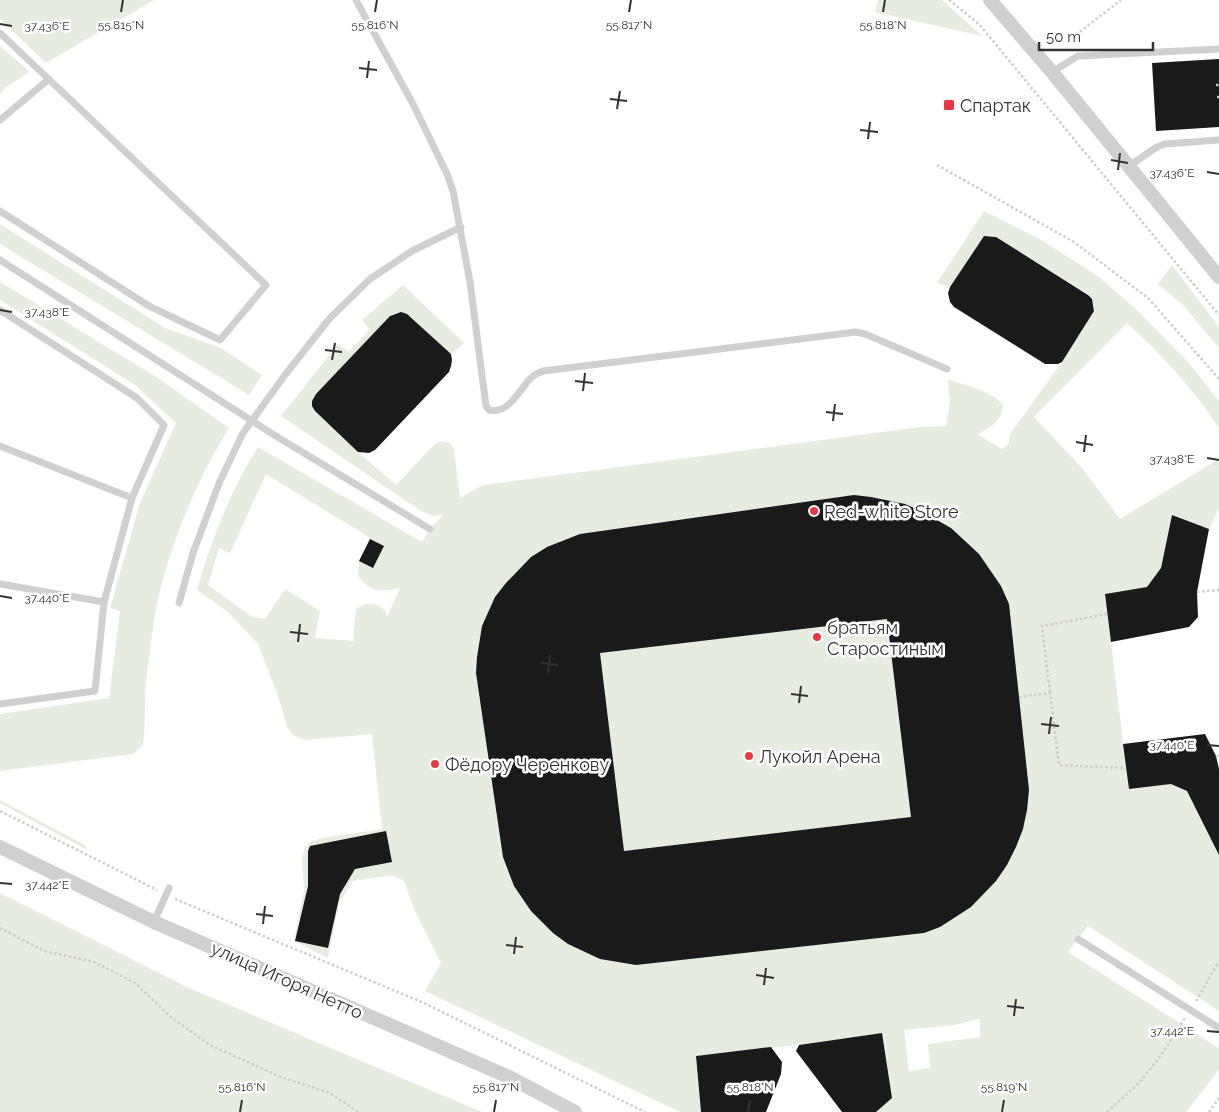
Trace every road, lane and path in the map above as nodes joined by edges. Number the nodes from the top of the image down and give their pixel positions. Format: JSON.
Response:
{"nodes":[{"id":1,"x":356,"y":0,"type":"edge"},
{"id":2,"x":949,"y":0,"type":"edge"},
{"id":3,"x":990,"y":0,"type":"edge"},
{"id":4,"x":1121,"y":0,"type":"edge"},
{"id":5,"x":0,"y":33,"type":"edge"},
{"id":6,"x":1068,"y":41,"type":"dead end"},
{"id":7,"x":1219,"y":49,"type":"edge"},
{"id":8,"x":1052,"y":72,"type":"junction"},
{"id":9,"x":49,"y":79,"type":"junction"},
{"id":10,"x":0,"y":120,"type":"edge"},
{"id":11,"x":1219,"y":140,"type":"edge"},
{"id":12,"x":936,"y":165,"type":"dead end"},
{"id":13,"x":1129,"y":166,"type":"junction"},
{"id":14,"x":0,"y":211,"type":"edge"},
{"id":15,"x":461,"y":227,"type":"junction"},
{"id":16,"x":0,"y":260,"type":"edge"},
{"id":17,"x":1219,"y":277,"type":"edge"},
{"id":18,"x":0,"y":310,"type":"edge"},
{"id":19,"x":1219,"y":315,"type":"edge"},
{"id":20,"x":947,"y":370,"type":"dead end"},
{"id":21,"x":1219,"y":379,"type":"edge"},
{"id":22,"x":0,"y":446,"type":"edge"},
{"id":23,"x":132,"y":498,"type":"junction"},
{"id":24,"x":430,"y":528,"type":"dead end"},
{"id":25,"x":0,"y":584,"type":"edge"},
{"id":26,"x":1219,"y":590,"type":"edge"},
{"id":27,"x":1197,"y":592,"type":"dead end"},
{"id":28,"x":104,"y":602,"type":"junction"},
{"id":29,"x":179,"y":603,"type":"dead end"},
{"id":30,"x":1107,"y":614,"type":"dead end"},
{"id":31,"x":1050,"y":693,"type":"junction"},
{"id":32,"x":1019,"y":697,"type":"dead end"},
{"id":33,"x":0,"y":704,"type":"edge"},
{"id":34,"x":1126,"y":768,"type":"dead end"},
{"id":35,"x":0,"y":811,"type":"edge"},
{"id":36,"x":0,"y":847,"type":"edge"},
{"id":37,"x":168,"y":892,"type":"junction"},
{"id":38,"x":154,"y":922,"type":"junction"},
{"id":39,"x":0,"y":928,"type":"edge"},
{"id":40,"x":1078,"y":939,"type":"dead end"},
{"id":41,"x":1219,"y":961,"type":"edge"},
{"id":42,"x":1190,"y":1010,"type":"junction"},
{"id":43,"x":1219,"y":1028,"type":"edge"},
{"id":44,"x":1219,"y":1098,"type":"edge"},
{"id":45,"x":358,"y":1112,"type":"edge"},
{"id":46,"x":575,"y":1112,"type":"edge"},
{"id":47,"x":645,"y":1112,"type":"edge"},
{"id":48,"x":1107,"y":1112,"type":"edge"},
{"id":49,"x":1208,"y":1112,"type":"edge"}],
"edges":[{"from":1,"to":15,"type":"lane"},
{"from":2,"to":19,"type":"path"},
{"from":3,"to":8,"type":"street"},
{"from":4,"to":6,"type":"path"},
{"from":5,"to":9,"type":"lane"},
{"from":7,"to":8,"type":"lane"},
{"from":8,"to":13,"type":"street"},
{"from":9,"to":10,"type":"lane"},
{"from":9,"to":14,"type":"lane"},
{"from":11,"to":13,"type":"lane"},
{"from":12,"to":21,"type":"path"},
{"from":13,"to":17,"type":"street"},
{"from":15,"to":20,"type":"lane"},
{"from":15,"to":29,"type":"lane"},
{"from":16,"to":24,"type":"lane"},
{"from":18,"to":23,"type":"lane"},
{"from":22,"to":23,"type":"lane"},
{"from":23,"to":28,"type":"lane"},
{"from":25,"to":28,"type":"lane"},
{"from":26,"to":27,"type":"path"},
{"from":28,"to":33,"type":"lane"},
{"from":30,"to":31,"type":"path"},
{"from":31,"to":32,"type":"path"},
{"from":31,"to":34,"type":"path"},
{"from":35,"to":37,"type":"path"},
{"from":36,"to":38,"type":"street","name":"улица Игоря Нетто"},
{"from":37,"to":38,"type":"lane"},
{"from":37,"to":47,"type":"path"},
{"from":38,"to":46,"type":"street","name":"улица Игоря Нетто"},
{"from":39,"to":45,"type":"path"},
{"from":40,"to":42,"type":"lane"},
{"from":41,"to":42,"type":"path"},
{"from":42,"to":43,"type":"lane"},
{"from":42,"to":48,"type":"path"},
{"from":44,"to":49,"type":"path"}]}
